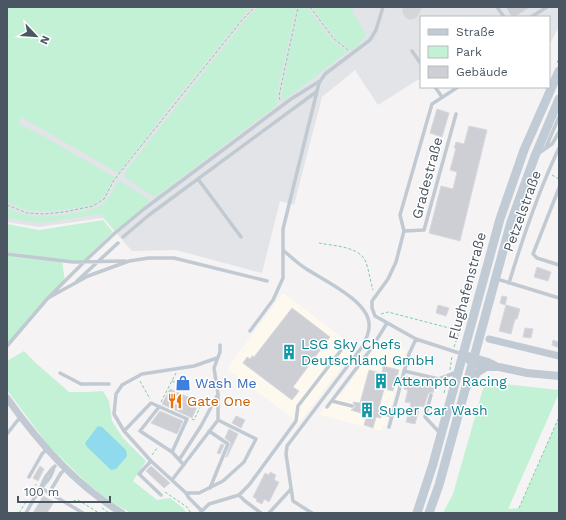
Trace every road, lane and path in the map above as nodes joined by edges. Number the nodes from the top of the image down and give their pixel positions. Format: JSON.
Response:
{"nodes":[{"id":1,"x":254,"y":7,"type":"edge"},
{"id":2,"x":298,"y":7,"type":"edge"},
{"id":3,"x":310,"y":7,"type":"edge"},
{"id":4,"x":383,"y":7,"type":"edge"},
{"id":5,"x":497,"y":7,"type":"edge"},
{"id":6,"x":547,"y":7,"type":"edge"},
{"id":7,"x":503,"y":16,"type":"edge"},
{"id":8,"x":533,"y":16,"type":"edge"},
{"id":9,"x":412,"y":51,"type":"dead end"},
{"id":10,"x":352,"y":54,"type":"junction"},
{"id":11,"x":420,"y":63,"type":"edge"},
{"id":12,"x":559,"y":71,"type":"edge"},
{"id":13,"x":320,"y":81,"type":"junction"},
{"id":14,"x":436,"y":88,"type":"edge"},
{"id":15,"x":456,"y":88,"type":"edge"},
{"id":16,"x":316,"y":92,"type":"junction"},
{"id":17,"x":442,"y":97,"type":"junction"},
{"id":18,"x":559,"y":99,"type":"edge"},
{"id":19,"x":281,"y":106,"type":"junction"},
{"id":20,"x":456,"y":114,"type":"dead end"},
{"id":21,"x":559,"y":118,"type":"edge"},
{"id":22,"x":559,"y":132,"type":"edge"},
{"id":23,"x":545,"y":148,"type":"junction"},
{"id":24,"x":559,"y":148,"type":"edge"},
{"id":25,"x":535,"y":156,"type":"junction"},
{"id":26,"x":547,"y":173,"type":"junction"},
{"id":27,"x":198,"y":179,"type":"junction"},
{"id":28,"x":559,"y":179,"type":"edge"},
{"id":29,"x":559,"y":188,"type":"edge"},
{"id":30,"x":7,"y":205,"type":"edge"},
{"id":31,"x":404,"y":231,"type":"junction"},
{"id":32,"x":123,"y":237,"type":"dead end"},
{"id":33,"x":241,"y":237,"type":"dead end"},
{"id":34,"x":118,"y":243,"type":"dead end"},
{"id":35,"x":319,"y":243,"type":"dead end"},
{"id":36,"x":283,"y":250,"type":"junction"},
{"id":37,"x":7,"y":254,"type":"edge"},
{"id":38,"x":129,"y":261,"type":"junction"},
{"id":39,"x":84,"y":262,"type":"junction"},
{"id":40,"x":97,"y":262,"type":"junction"},
{"id":41,"x":559,"y":265,"type":"edge"},
{"id":42,"x":494,"y":278,"type":"junction"},
{"id":43,"x":266,"y":281,"type":"dead end"},
{"id":44,"x":509,"y":283,"type":"junction"},
{"id":45,"x":73,"y":284,"type":"junction"},
{"id":46,"x":376,"y":296,"type":"junction"},
{"id":47,"x":48,"y":298,"type":"junction"},
{"id":48,"x":559,"y":298,"type":"edge"},
{"id":49,"x":375,"y":316,"type":"junction"},
{"id":50,"x":387,"y":323,"type":"junction"},
{"id":51,"x":250,"y":331,"type":"dead end"},
{"id":52,"x":458,"y":334,"type":"dead end"},
{"id":53,"x":416,"y":339,"type":"junction"},
{"id":54,"x":489,"y":339,"type":"dead end"},
{"id":55,"x":7,"y":346,"type":"edge"},
{"id":56,"x":345,"y":346,"type":"dead end"},
{"id":57,"x":463,"y":354,"type":"junction"},
{"id":58,"x":559,"y":356,"type":"edge"},
{"id":59,"x":472,"y":360,"type":"junction"},
{"id":60,"x":486,"y":367,"type":"junction"},
{"id":61,"x":499,"y":367,"type":"junction"},
{"id":62,"x":178,"y":368,"type":"junction"},
{"id":63,"x":404,"y":371,"type":"junction"},
{"id":64,"x":458,"y":372,"type":"junction"},
{"id":65,"x":60,"y":373,"type":"dead end"},
{"id":66,"x":559,"y":376,"type":"edge"},
{"id":67,"x":137,"y":377,"type":"junction"},
{"id":68,"x":172,"y":381,"type":"junction"},
{"id":69,"x":108,"y":384,"type":"dead end"},
{"id":70,"x":184,"y":386,"type":"dead end"},
{"id":71,"x":464,"y":391,"type":"junction"},
{"id":72,"x":218,"y":394,"type":"junction"},
{"id":73,"x":431,"y":395,"type":"dead end"},
{"id":74,"x":7,"y":398,"type":"edge"},
{"id":75,"x":204,"y":399,"type":"dead end"},
{"id":76,"x":332,"y":401,"type":"junction"},
{"id":77,"x":152,"y":402,"type":"dead end"},
{"id":78,"x":159,"y":406,"type":"junction"},
{"id":79,"x":352,"y":406,"type":"dead end"},
{"id":80,"x":327,"y":407,"type":"dead end"},
{"id":81,"x":382,"y":413,"type":"dead end"},
{"id":82,"x":392,"y":416,"type":"junction"},
{"id":83,"x":559,"y":416,"type":"edge"},
{"id":84,"x":187,"y":417,"type":"dead end"},
{"id":85,"x":21,"y":418,"type":"junction"},
{"id":86,"x":218,"y":420,"type":"junction"},
{"id":87,"x":389,"y":427,"type":"dead end"},
{"id":88,"x":124,"y":430,"type":"junction"},
{"id":89,"x":209,"y":431,"type":"junction"},
{"id":90,"x":7,"y":434,"type":"edge"},
{"id":91,"x":441,"y":434,"type":"junction"},
{"id":92,"x":160,"y":445,"type":"dead end"},
{"id":93,"x":47,"y":449,"type":"junction"},
{"id":94,"x":172,"y":452,"type":"junction"},
{"id":95,"x":150,"y":460,"type":"junction"},
{"id":96,"x":178,"y":460,"type":"junction"},
{"id":97,"x":57,"y":464,"type":"junction"},
{"id":98,"x":184,"y":465,"type":"junction"},
{"id":99,"x":64,"y":471,"type":"junction"},
{"id":100,"x":29,"y":477,"type":"dead end"},
{"id":101,"x":172,"y":480,"type":"junction"},
{"id":102,"x":41,"y":488,"type":"junction"},
{"id":103,"x":210,"y":488,"type":"junction"},
{"id":104,"x":291,"y":489,"type":"junction"},
{"id":105,"x":165,"y":492,"type":"dead end"},
{"id":106,"x":50,"y":493,"type":"junction"},
{"id":107,"x":186,"y":493,"type":"junction"},
{"id":108,"x":160,"y":495,"type":"dead end"},
{"id":109,"x":239,"y":495,"type":"junction"},
{"id":110,"x":72,"y":501,"type":"dead end"},
{"id":111,"x":519,"y":508,"type":"dead end"},
{"id":112,"x":201,"y":512,"type":"edge"},
{"id":113,"x":26,"y":513,"type":"edge"},
{"id":114,"x":83,"y":513,"type":"edge"},
{"id":115,"x":99,"y":513,"type":"edge"},
{"id":116,"x":122,"y":513,"type":"edge"},
{"id":117,"x":191,"y":513,"type":"edge"},
{"id":118,"x":261,"y":513,"type":"edge"},
{"id":119,"x":268,"y":513,"type":"edge"},
{"id":120,"x":312,"y":513,"type":"edge"},
{"id":121,"x":417,"y":513,"type":"edge"},
{"id":122,"x":429,"y":513,"type":"edge"}],
"edges":[{"from":1,"to":30,"type":"path"},
{"from":2,"to":19,"type":"path"},
{"from":3,"to":10,"type":"path"},
{"from":4,"to":10,"type":"lane"},
{"from":5,"to":7,"type":"lane"},
{"from":6,"to":8,"type":"lane"},
{"from":9,"to":11,"type":"lane"},
{"from":10,"to":13,"type":"lane"},
{"from":12,"to":57,"type":"main road","name":"Flughafenstraße"},
{"from":13,"to":16,"type":"lane"},
{"from":13,"to":19,"type":"lane"},
{"from":14,"to":17,"type":"lane"},
{"from":15,"to":17,"type":"lane"},
{"from":16,"to":27,"type":"lane"},
{"from":16,"to":36,"type":"lane"},
{"from":17,"to":31,"type":"lane"},
{"from":18,"to":25,"type":"main road","name":"Flughafenstraße"},
{"from":19,"to":39,"type":"lane"},
{"from":20,"to":31,"type":"lane","name":"Gradestraße"},
{"from":21,"to":23,"type":"lane"},
{"from":22,"to":23,"type":"lane"},
{"from":23,"to":25,"type":"lane"},
{"from":24,"to":26,"type":"lane","name":"Petzelstraße"},
{"from":25,"to":42,"type":"main road","name":"Flughafenstraße"},
{"from":26,"to":28,"type":"path"},
{"from":26,"to":44,"type":"lane","name":"Petzelstraße"},
{"from":27,"to":32,"type":"lane"},
{"from":27,"to":33,"type":"lane"},
{"from":29,"to":41,"type":"lane"},
{"from":31,"to":46,"type":"lane","name":"Gradestraße"},
{"from":34,"to":40,"type":"lane"},
{"from":35,"to":46,"type":"path"},
{"from":36,"to":51,"type":"lane"},
{"from":36,"to":104,"type":"lane"},
{"from":37,"to":39,"type":"lane"},
{"from":38,"to":40,"type":"lane"},
{"from":38,"to":43,"type":"lane"},
{"from":38,"to":45,"type":"lane"},
{"from":39,"to":40,"type":"lane"},
{"from":39,"to":47,"type":"lane"},
{"from":40,"to":45,"type":"lane"},
{"from":42,"to":44,"type":"lane"},
{"from":42,"to":59,"type":"main road","name":"Flughafenstraße"},
{"from":44,"to":48,"type":"lane"},
{"from":45,"to":47,"type":"lane"},
{"from":46,"to":49,"type":"lane","name":"Gradestraße"},
{"from":47,"to":55,"type":"lane"},
{"from":49,"to":50,"type":"lane"},
{"from":49,"to":52,"type":"path"},
{"from":50,"to":53,"type":"lane"},
{"from":50,"to":76,"type":"lane"},
{"from":53,"to":57,"type":"lane"},
{"from":53,"to":63,"type":"lane"},
{"from":54,"to":58,"type":"street"},
{"from":56,"to":109,"type":"lane"},
{"from":57,"to":59,"type":"street"},
{"from":57,"to":64,"type":"main road","name":"Flughafenstraße"},
{"from":59,"to":60,"type":"street"},
{"from":59,"to":61,"type":"street"},
{"from":59,"to":71,"type":"main road","name":"Flughafenstraße"},
{"from":60,"to":61,"type":"street"},
{"from":60,"to":71,"type":"street"},
{"from":61,"to":66,"type":"street"},
{"from":62,"to":67,"type":"lane"},
{"from":62,"to":68,"type":"path"},
{"from":62,"to":72,"type":"lane"},
{"from":63,"to":64,"type":"lane"},
{"from":63,"to":82,"type":"lane"},
{"from":64,"to":91,"type":"main road","name":"Flughafenstraße"},
{"from":65,"to":69,"type":"lane"},
{"from":67,"to":77,"type":"path"},
{"from":67,"to":88,"type":"lane"},
{"from":68,"to":70,"type":"path"},
{"from":68,"to":78,"type":"path"},
{"from":71,"to":122,"type":"main road","name":"Flughafenstraße"},
{"from":72,"to":86,"type":"lane"},
{"from":72,"to":96,"type":"lane"},
{"from":73,"to":91,"type":"lane"},
{"from":74,"to":85,"type":"street"},
{"from":75,"to":84,"type":"path"},
{"from":76,"to":79,"type":"lane"},
{"from":76,"to":80,"type":"lane"},
{"from":78,"to":88,"type":"lane"},
{"from":78,"to":94,"type":"lane"},
{"from":78,"to":94,"type":"lane"},
{"from":81,"to":82,"type":"lane"},
{"from":82,"to":87,"type":"lane"},
{"from":83,"to":111,"type":"path"},
{"from":85,"to":90,"type":"lane"},
{"from":85,"to":93,"type":"street"},
{"from":86,"to":89,"type":"lane"},
{"from":86,"to":103,"type":"lane"},
{"from":88,"to":95,"type":"lane"},
{"from":89,"to":98,"type":"lane"},
{"from":89,"to":103,"type":"lane"},
{"from":91,"to":121,"type":"main road","name":"Flughafenstraße"},
{"from":92,"to":95,"type":"path"},
{"from":93,"to":97,"type":"street"},
{"from":93,"to":100,"type":"lane"},
{"from":94,"to":96,"type":"lane"},
{"from":95,"to":101,"type":"lane"},
{"from":95,"to":108,"type":"lane"},
{"from":96,"to":98,"type":"lane"},
{"from":97,"to":99,"type":"street"},
{"from":97,"to":102,"type":"lane"},
{"from":98,"to":101,"type":"lane"},
{"from":99,"to":106,"type":"lane"},
{"from":99,"to":116,"type":"street"},
{"from":101,"to":107,"type":"lane"},
{"from":102,"to":106,"type":"lane"},
{"from":102,"to":113,"type":"lane"},
{"from":103,"to":107,"type":"lane"},
{"from":104,"to":119,"type":"lane"},
{"from":104,"to":120,"type":"lane"},
{"from":105,"to":117,"type":"path"},
{"from":106,"to":114,"type":"lane"},
{"from":107,"to":112,"type":"lane"},
{"from":109,"to":112,"type":"lane"},
{"from":109,"to":118,"type":"lane"},
{"from":110,"to":115,"type":"path"}]}
